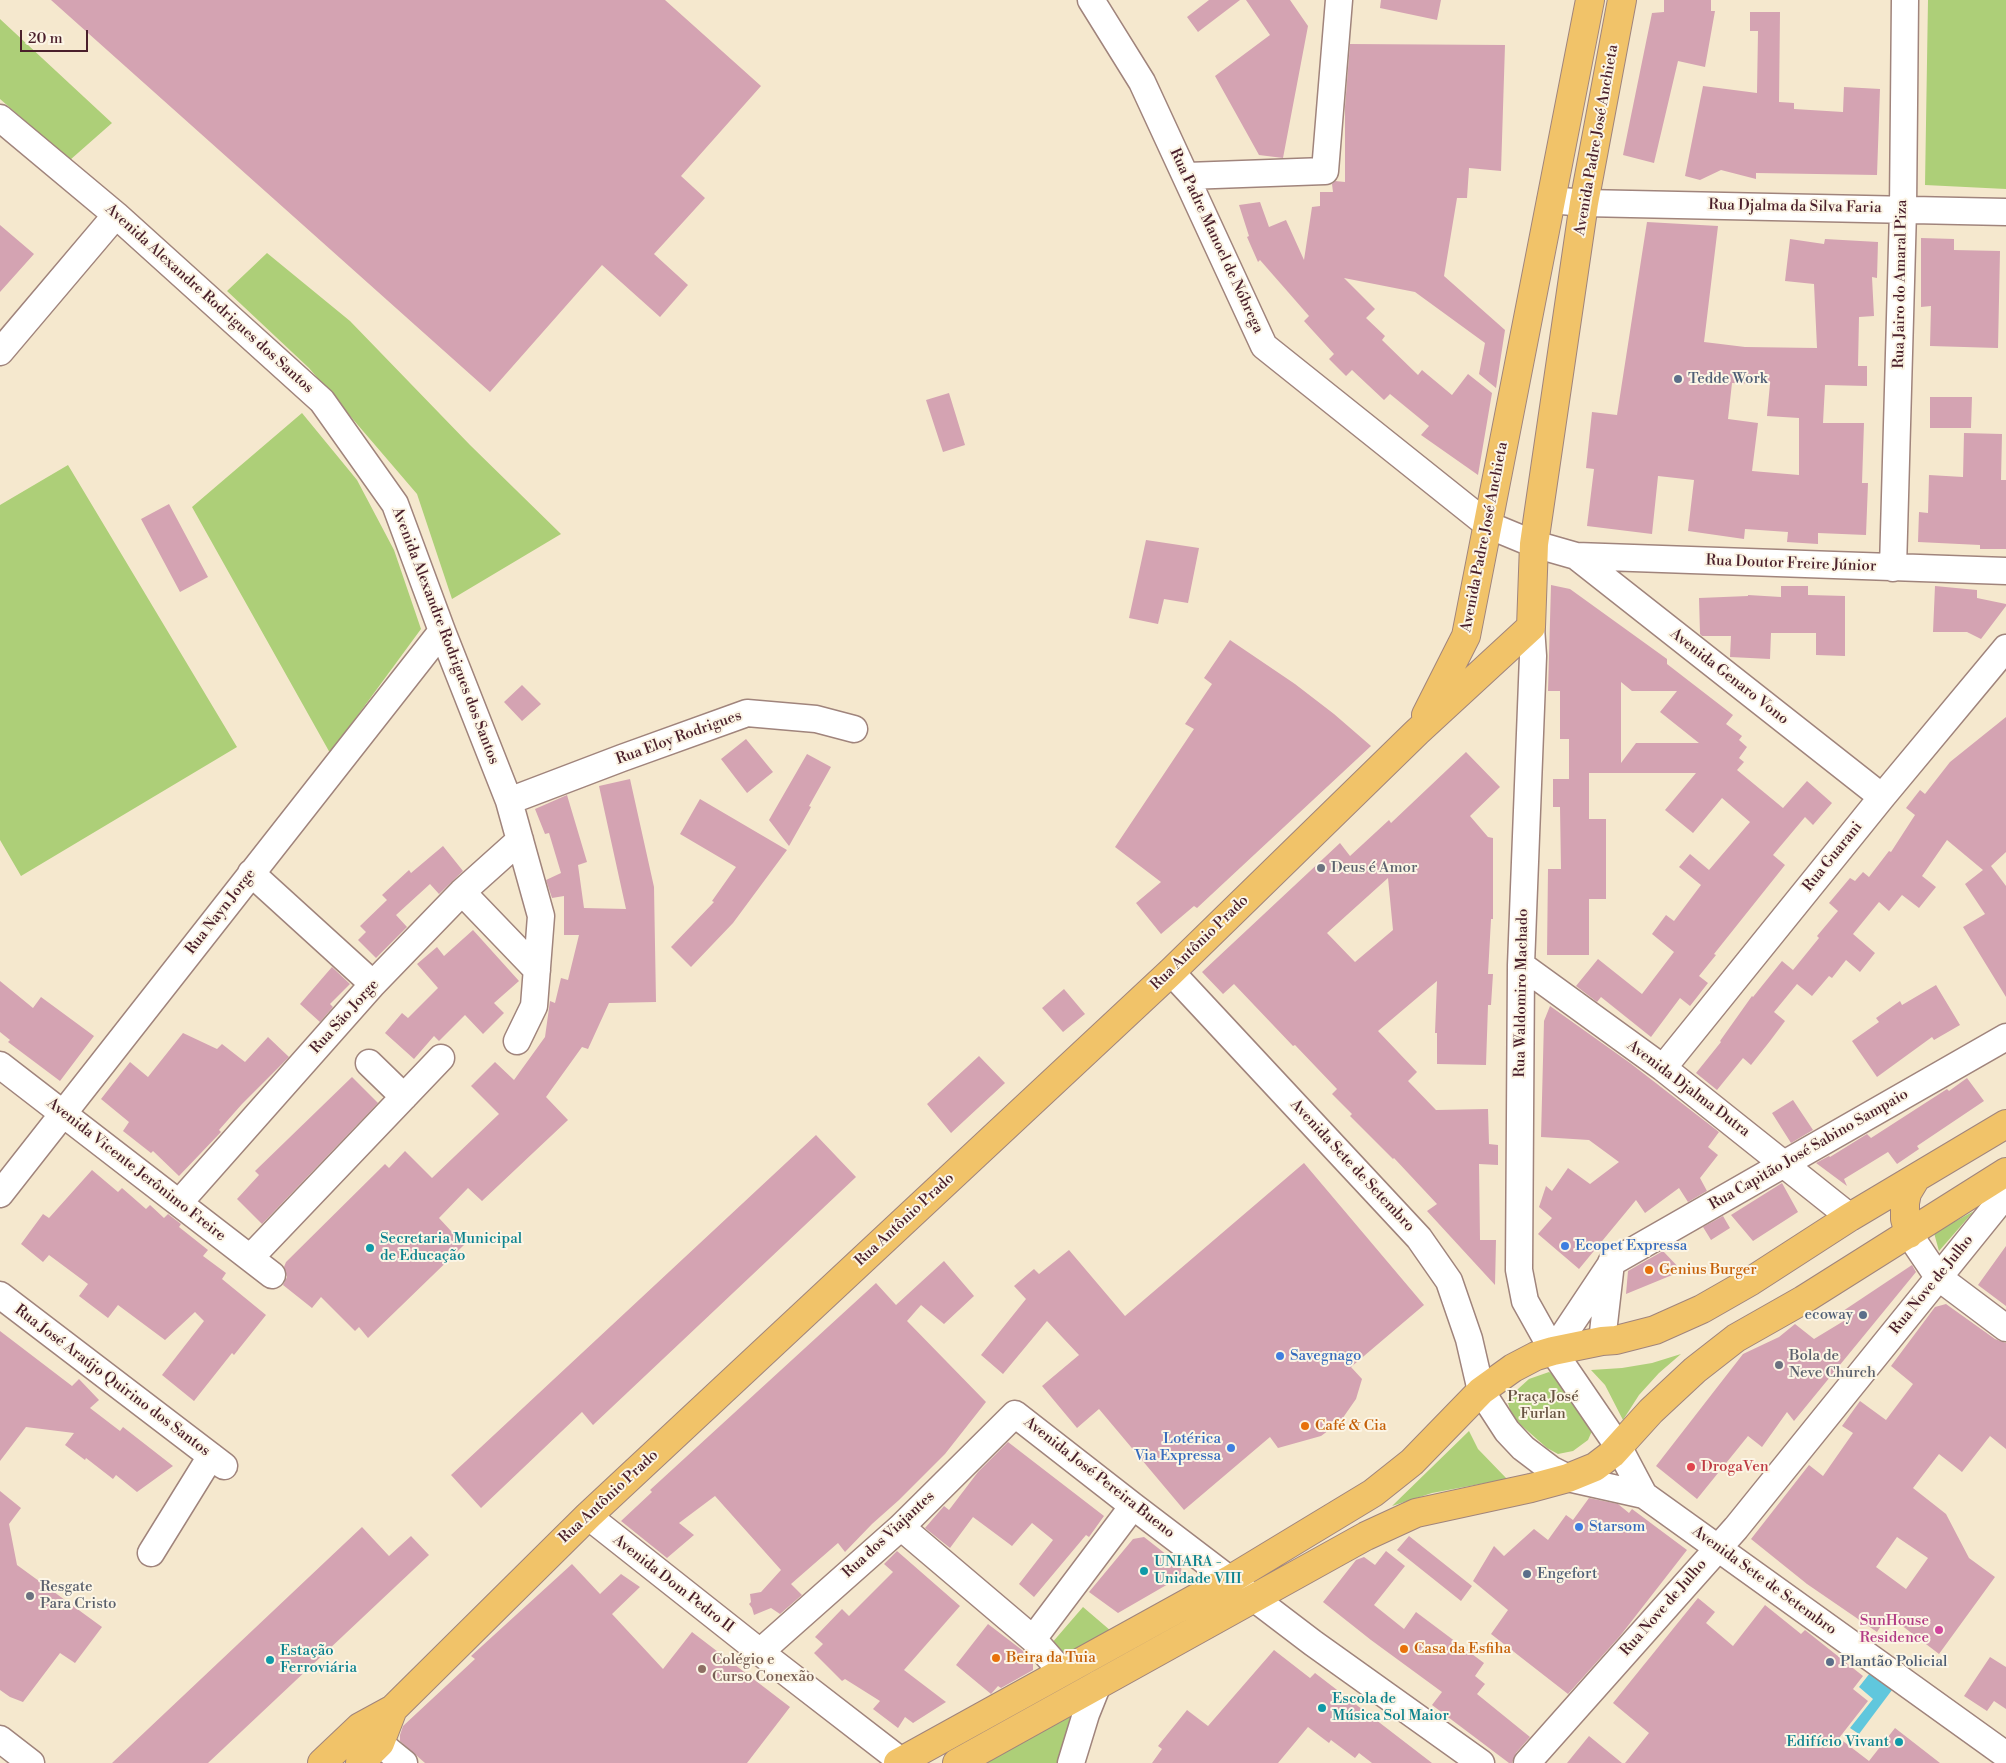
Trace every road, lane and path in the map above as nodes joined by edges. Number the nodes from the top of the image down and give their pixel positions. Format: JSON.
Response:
{"nodes":[{"id":1,"x":1091,"y":0,"type":"edge"},
{"id":2,"x":1339,"y":0,"type":"edge"},
{"id":3,"x":1590,"y":0,"type":"edge"},
{"id":4,"x":1622,"y":0,"type":"edge"},
{"id":5,"x":1906,"y":0,"type":"edge"},
{"id":6,"x":0,"y":118,"type":"edge"},
{"id":7,"x":1187,"y":176,"type":"junction"},
{"id":8,"x":1551,"y":200,"type":"junction"},
{"id":9,"x":1584,"y":203,"type":"junction"},
{"id":10,"x":1903,"y":210,"type":"junction"},
{"id":11,"x":2006,"y":212,"type":"edge"},
{"id":12,"x":116,"y":215,"type":"junction"},
{"id":13,"x":0,"y":352,"type":"edge"},
{"id":14,"x":1488,"y":525,"type":"junction"},
{"id":15,"x":1534,"y":544,"type":"junction"},
{"id":16,"x":1576,"y":556,"type":"junction"},
{"id":17,"x":1893,"y":568,"type":"junction"},
{"id":18,"x":2006,"y":571,"type":"edge"},
{"id":19,"x":1531,"y":627,"type":"junction"},
{"id":20,"x":442,"y":631,"type":"junction"},
{"id":21,"x":2006,"y":648,"type":"edge"},
{"id":22,"x":854,"y":729,"type":"dead end"},
{"id":23,"x":1417,"y":732,"type":"junction"},
{"id":24,"x":1882,"y":797,"type":"junction"},
{"id":25,"x":509,"y":801,"type":"junction"},
{"id":26,"x":520,"y":840,"type":"junction"},
{"id":27,"x":251,"y":874,"type":"junction"},
{"id":28,"x":462,"y":892,"type":"junction"},
{"id":29,"x":1521,"y":965,"type":"junction"},
{"id":30,"x":537,"y":970,"type":"junction"},
{"id":31,"x":1171,"y":972,"type":"junction"},
{"id":32,"x":373,"y":984,"type":"junction"},
{"id":33,"x":2006,"y":1036,"type":"edge"},
{"id":34,"x":517,"y":1041,"type":"dead end"},
{"id":35,"x":441,"y":1058,"type":"dead end"},
{"id":36,"x":369,"y":1063,"type":"dead end"},
{"id":37,"x":0,"y":1065,"type":"edge"},
{"id":38,"x":1663,"y":1068,"type":"junction"},
{"id":39,"x":404,"y":1097,"type":"junction"},
{"id":40,"x":63,"y":1114,"type":"junction"},
{"id":41,"x":2006,"y":1124,"type":"edge"},
{"id":42,"x":1785,"y":1164,"type":"junction"},
{"id":43,"x":2006,"y":1172,"type":"edge"},
{"id":44,"x":1916,"y":1178,"type":"junction"},
{"id":45,"x":0,"y":1194,"type":"edge"},
{"id":46,"x":2006,"y":1194,"type":"edge"},
{"id":47,"x":179,"y":1203,"type":"junction"},
{"id":48,"x":1850,"y":1217,"type":"junction"},
{"id":49,"x":1909,"y":1234,"type":"junction"},
{"id":50,"x":250,"y":1258,"type":"junction"},
{"id":51,"x":1611,"y":1263,"type":"junction"},
{"id":52,"x":272,"y":1275,"type":"dead end"},
{"id":53,"x":1938,"y":1277,"type":"junction"},
{"id":54,"x":0,"y":1295,"type":"edge"},
{"id":55,"x":2006,"y":1328,"type":"edge"},
{"id":56,"x":1602,"y":1341,"type":"junction"},
{"id":57,"x":1553,"y":1352,"type":"junction"},
{"id":58,"x":1481,"y":1391,"type":"junction"},
{"id":59,"x":1015,"y":1414,"type":"joint"},
{"id":60,"x":1618,"y":1446,"type":"junction"},
{"id":61,"x":1568,"y":1478,"type":"junction"},
{"id":62,"x":1644,"y":1495,"type":"junction"},
{"id":63,"x":1133,"y":1506,"type":"junction"},
{"id":64,"x":588,"y":1516,"type":"junction"},
{"id":65,"x":901,"y":1527,"type":"junction"},
{"id":66,"x":1717,"y":1548,"type":"junction"},
{"id":67,"x":151,"y":1553,"type":"dead end"},
{"id":68,"x":1231,"y":1579,"type":"junction"},
{"id":69,"x":1256,"y":1597,"type":"junction"},
{"id":70,"x":1033,"y":1639,"type":"junction"},
{"id":71,"x":760,"y":1652,"type":"junction"},
{"id":72,"x":1062,"y":1672,"type":"junction"},
{"id":73,"x":1098,"y":1684,"type":"junction"},
{"id":74,"x":370,"y":1735,"type":"junction"},
{"id":75,"x":0,"y":1739,"type":"edge"},
{"id":76,"x":2006,"y":1755,"type":"edge"},
{"id":77,"x":899,"y":1762,"type":"edge"},
{"id":78,"x":31,"y":1763,"type":"edge"},
{"id":79,"x":322,"y":1763,"type":"edge"},
{"id":80,"x":360,"y":1763,"type":"edge"},
{"id":81,"x":404,"y":1763,"type":"edge"},
{"id":82,"x":957,"y":1763,"type":"edge"},
{"id":83,"x":1071,"y":1763,"type":"edge"},
{"id":84,"x":1481,"y":1763,"type":"edge"},
{"id":85,"x":1527,"y":1763,"type":"edge"}],
"edges":[{"from":1,"to":7,"type":"street","name":"Rua Padre Manoel de Nóbrega"},
{"from":2,"to":7,"type":"street"},
{"from":3,"to":8,"type":"main road","name":"Avenida Padre José Anchieta"},
{"from":4,"to":9,"type":"main road","name":"Avenida Padre José Anchieta"},
{"from":5,"to":10,"type":"street","name":"Rua Jairo do Amaral Piza"},
{"from":6,"to":12,"type":"street","name":"Avenida Alexandre Rodrigues dos Santos"},
{"from":7,"to":14,"type":"street","name":"Rua Padre Manoel de Nóbrega"},
{"from":8,"to":9,"type":"street","name":"Rua Djalma da Silva Faria"},
{"from":8,"to":14,"type":"main road","name":"Avenida Padre José Anchieta"},
{"from":9,"to":10,"type":"street","name":"Rua Djalma da Silva Faria"},
{"from":9,"to":15,"type":"main road","name":"Avenida Padre José Anchieta"},
{"from":10,"to":11,"type":"street","name":"Rua Djalma da Silva Faria"},
{"from":10,"to":17,"type":"street","name":"Rua Jairo do Amaral Piza"},
{"from":12,"to":13,"type":"street"},
{"from":12,"to":20,"type":"street","name":"Avenida Alexandre Rodrigues dos Santos"},
{"from":14,"to":15,"type":"street","name":"Rua Padre Manoel de Nóbrega"},
{"from":14,"to":23,"type":"main road","name":"Avenida Padre José Anchieta"},
{"from":15,"to":16,"type":"street","name":"Rua Padre Manoel de Nóbrega"},
{"from":15,"to":19,"type":"main road","name":"Avenida Padre José Anchieta"},
{"from":16,"to":17,"type":"street","name":"Rua Doutor Freire Júnior"},
{"from":16,"to":24,"type":"street","name":"Avenida Genaro Vono"},
{"from":17,"to":18,"type":"street","name":"Rua Doutor Freire Júnior"},
{"from":19,"to":23,"type":"main road"},
{"from":19,"to":29,"type":"street","name":"Rua Waldomiro Machado"},
{"from":20,"to":25,"type":"street","name":"Avenida Alexandre Rodrigues dos Santos"},
{"from":20,"to":27,"type":"street","name":"Rua Nayn Jorge"},
{"from":21,"to":24,"type":"street","name":"Rua Guarani"},
{"from":22,"to":25,"type":"street","name":"Rua Eloy Rodrigues"},
{"from":23,"to":31,"type":"main road","name":"Rua Antônio Prado"},
{"from":24,"to":38,"type":"street","name":"Rua Guarani"},
{"from":25,"to":26,"type":"street","name":"Avenida Alexandre Rodrigues dos Santos"},
{"from":26,"to":28,"type":"street","name":"Rua São Jorge"},
{"from":26,"to":30,"type":"street","name":"Avenida Alexandre Rodrigues dos Santos"},
{"from":27,"to":32,"type":"street"},
{"from":27,"to":40,"type":"street","name":"Rua Nayn Jorge"},
{"from":28,"to":30,"type":"street"},
{"from":28,"to":32,"type":"street","name":"Rua São Jorge"},
{"from":29,"to":38,"type":"street","name":"Avenida Djalma Dutra"},
{"from":29,"to":57,"type":"street","name":"Rua Waldomiro Machado"},
{"from":30,"to":34,"type":"street","name":"Avenida Alexandre Rodrigues dos Santos"},
{"from":31,"to":58,"type":"street","name":"Avenida Sete de Setembro"},
{"from":31,"to":64,"type":"main road","name":"Rua Antônio Prado"},
{"from":32,"to":47,"type":"street","name":"Rua São Jorge"},
{"from":33,"to":42,"type":"street","name":"Rua Capitão José Sabino Sampaio"},
{"from":35,"to":39,"type":"street"},
{"from":36,"to":39,"type":"street"},
{"from":37,"to":40,"type":"street","name":"Avenida Vicente Jerônimo Freire"},
{"from":38,"to":42,"type":"street","name":"Avenida Djalma Dutra"},
{"from":39,"to":50,"type":"street"},
{"from":40,"to":45,"type":"street","name":"Rua Nayn Jorge"},
{"from":40,"to":47,"type":"street","name":"Avenida Vicente Jerônimo Freire"},
{"from":41,"to":44,"type":"main road"},
{"from":42,"to":48,"type":"street","name":"Avenida Djalma Dutra"},
{"from":42,"to":51,"type":"street","name":"Rua Capitão José Sabino Sampaio"},
{"from":43,"to":49,"type":"main road"},
{"from":44,"to":48,"type":"main road"},
{"from":44,"to":49,"type":"main road"},
{"from":46,"to":53,"type":"street","name":"Rua Nove de Julho"},
{"from":47,"to":50,"type":"street","name":"Avenida Vicente Jerônimo Freire"},
{"from":48,"to":56,"type":"main road"},
{"from":49,"to":53,"type":"street"},
{"from":49,"to":60,"type":"main road"},
{"from":50,"to":52,"type":"street","name":"Avenida Vicente Jerônimo Freire"},
{"from":51,"to":56,"type":"street"},
{"from":51,"to":57,"type":"street","name":"Rua Capitão José Sabino Sampaio"},
{"from":53,"to":55,"type":"street"},
{"from":53,"to":66,"type":"street","name":"Rua Nove de Julho"},
{"from":54,"to":67,"type":"street","name":"Rua José Araújo Quirino dos Santos"},
{"from":56,"to":57,"type":"main road"},
{"from":57,"to":58,"type":"main road"},
{"from":57,"to":60,"type":"street","name":"Rua Waldomiro Machado"},
{"from":58,"to":61,"type":"street","name":"Avenida Sete de Setembro"},
{"from":58,"to":68,"type":"main road"},
{"from":59,"to":63,"type":"street","name":"Avenida José Pereira Bueno"},
{"from":59,"to":65,"type":"street","name":"Rua dos Viajantes"},
{"from":60,"to":61,"type":"main road"},
{"from":60,"to":62,"type":"street","name":"Avenida Sete de Setembro"},
{"from":61,"to":62,"type":"street","name":"Avenida Sete de Setembro"},
{"from":61,"to":69,"type":"main road"},
{"from":62,"to":66,"type":"street","name":"Avenida Sete de Setembro"},
{"from":63,"to":68,"type":"street","name":"Avenida José Pereira Bueno"},
{"from":63,"to":70,"type":"street"},
{"from":64,"to":71,"type":"street","name":"Avenida Dom Pedro II"},
{"from":64,"to":74,"type":"main road","name":"Rua Antônio Prado"},
{"from":65,"to":70,"type":"street"},
{"from":65,"to":71,"type":"street","name":"Rua dos Viajantes"},
{"from":66,"to":76,"type":"street","name":"Avenida Sete de Setembro"},
{"from":66,"to":85,"type":"street","name":"Rua Nove de Julho"},
{"from":68,"to":69,"type":"street","name":"Avenida José Pereira Bueno"},
{"from":68,"to":72,"type":"main road"},
{"from":69,"to":73,"type":"main road"},
{"from":69,"to":84,"type":"street","name":"Avenida José Pereira Bueno"},
{"from":70,"to":72,"type":"street"},
{"from":71,"to":77,"type":"street","name":"Avenida Dom Pedro II"},
{"from":72,"to":77,"type":"main road"},
{"from":73,"to":82,"type":"main road"},
{"from":73,"to":83,"type":"street"},
{"from":74,"to":79,"type":"main road","name":"Rua Antônio Prado"},
{"from":74,"to":80,"type":"main road","name":"Rua Antônio Prado"},
{"from":74,"to":81,"type":"street"},
{"from":75,"to":78,"type":"street"}]}
